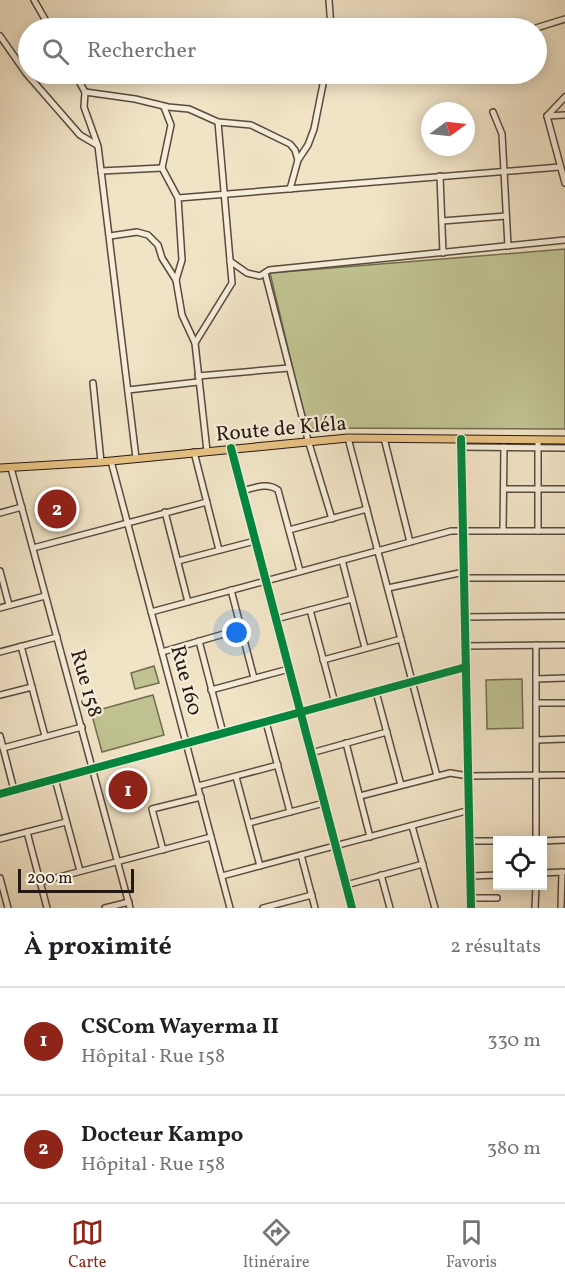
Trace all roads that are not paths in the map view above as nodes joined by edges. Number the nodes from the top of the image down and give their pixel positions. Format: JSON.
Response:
{"nodes":[{"id":1,"x":34,"y":0,"type":"edge"},
{"id":2,"x":329,"y":0,"type":"edge"},
{"id":3,"x":44,"y":18,"type":"edge"},
{"id":4,"x":330,"y":18,"type":"edge"},
{"id":5,"x":565,"y":20,"type":"edge"},
{"id":6,"x":547,"y":25,"type":"edge"},
{"id":7,"x":0,"y":36,"type":"edge"},
{"id":8,"x":18,"y":62,"type":"edge"},
{"id":9,"x":36,"y":84,"type":"edge"},
{"id":10,"x":81,"y":84,"type":"edge"},
{"id":11,"x":323,"y":84,"type":"edge"},
{"id":12,"x":85,"y":92,"type":"junction"},
{"id":13,"x":565,"y":97,"type":"edge"},
{"id":14,"x":164,"y":106,"type":"junction"},
{"id":15,"x":493,"y":112,"type":"dead end"},
{"id":16,"x":565,"y":115,"type":"edge"},
{"id":17,"x":548,"y":116,"type":"junction"},
{"id":18,"x":218,"y":122,"type":"junction"},
{"id":19,"x":98,"y":146,"type":"junction"},
{"id":20,"x":298,"y":160,"type":"junction"},
{"id":21,"x":162,"y":168,"type":"junction"},
{"id":22,"x":562,"y":169,"type":"edge"},
{"id":23,"x":102,"y":171,"type":"junction"},
{"id":24,"x":503,"y":171,"type":"junction"},
{"id":25,"x":440,"y":176,"type":"junction"},
{"id":26,"x":565,"y":183,"type":"edge"},
{"id":27,"x":290,"y":189,"type":"junction"},
{"id":28,"x":224,"y":194,"type":"junction"},
{"id":29,"x":178,"y":198,"type":"junction"},
{"id":30,"x":506,"y":216,"type":"junction"},
{"id":31,"x":442,"y":221,"type":"junction"},
{"id":32,"x":110,"y":236,"type":"junction"},
{"id":33,"x":565,"y":240,"type":"edge"},
{"id":34,"x":508,"y":246,"type":"junction"},
{"id":35,"x":443,"y":253,"type":"junction"},
{"id":36,"x":230,"y":261,"type":"junction"},
{"id":37,"x":265,"y":273,"type":"junction"},
{"id":38,"x":176,"y":280,"type":"junction"},
{"id":39,"x":195,"y":343,"type":"junction"},
{"id":40,"x":289,"y":368,"type":"junction"},
{"id":41,"x":198,"y":379,"type":"junction"},
{"id":42,"x":93,"y":383,"type":"dead end"},
{"id":43,"x":128,"y":390,"type":"junction"},
{"id":44,"x":348,"y":438,"type":"junction"},
{"id":45,"x":384,"y":438,"type":"junction"},
{"id":46,"x":461,"y":439,"type":"junction"},
{"id":47,"x":308,"y":440,"type":"junction"},
{"id":48,"x":565,"y":440,"type":"edge"},
{"id":49,"x":538,"y":444,"type":"junction"},
{"id":50,"x":461,"y":447,"type":"junction"},
{"id":51,"x":504,"y":447,"type":"junction"},
{"id":52,"x":231,"y":448,"type":"junction"},
{"id":53,"x":565,"y":448,"type":"edge"},
{"id":54,"x":207,"y":451,"type":"junction"},
{"id":55,"x":194,"y":452,"type":"junction"},
{"id":56,"x":136,"y":458,"type":"junction"},
{"id":57,"x":111,"y":461,"type":"junction"},
{"id":58,"x":101,"y":462,"type":"junction"},
{"id":59,"x":0,"y":468,"type":"edge"},
{"id":60,"x":11,"y":468,"type":"junction"},
{"id":61,"x":504,"y":489,"type":"junction"},
{"id":62,"x":565,"y":489,"type":"edge"},
{"id":63,"x":538,"y":490,"type":"junction"},
{"id":64,"x":242,"y":491,"type":"junction"},
{"id":65,"x":207,"y":502,"type":"junction"},
{"id":66,"x":22,"y":507,"type":"junction"},
{"id":67,"x":367,"y":509,"type":"junction"},
{"id":68,"x":165,"y":512,"type":"junction"},
{"id":69,"x":0,"y":513,"type":"edge"},
{"id":70,"x":332,"y":519,"type":"junction"},
{"id":71,"x":127,"y":522,"type":"junction"},
{"id":72,"x":289,"y":530,"type":"junction"},
{"id":73,"x":462,"y":530,"type":"junction"},
{"id":74,"x":503,"y":530,"type":"junction"},
{"id":75,"x":538,"y":531,"type":"junction"},
{"id":76,"x":565,"y":531,"type":"edge"},
{"id":77,"x":255,"y":541,"type":"junction"},
{"id":78,"x":410,"y":542,"type":"junction"},
{"id":79,"x":33,"y":548,"type":"junction"},
{"id":80,"x":219,"y":550,"type":"junction"},
{"id":81,"x":378,"y":551,"type":"junction"},
{"id":82,"x":342,"y":560,"type":"junction"},
{"id":83,"x":178,"y":561,"type":"junction"},
{"id":84,"x":0,"y":571,"type":"edge"},
{"id":85,"x":300,"y":571,"type":"junction"},
{"id":86,"x":464,"y":575,"type":"junction"},
{"id":87,"x":565,"y":579,"type":"edge"},
{"id":88,"x":265,"y":581,"type":"junction"},
{"id":89,"x":388,"y":588,"type":"junction"},
{"id":90,"x":231,"y":590,"type":"junction"},
{"id":91,"x":45,"y":596,"type":"junction"},
{"id":92,"x":352,"y":599,"type":"junction"},
{"id":93,"x":188,"y":602,"type":"junction"},
{"id":94,"x":9,"y":605,"type":"junction"},
{"id":95,"x":0,"y":608,"type":"edge"},
{"id":96,"x":310,"y":610,"type":"junction"},
{"id":97,"x":151,"y":612,"type":"junction"},
{"id":98,"x":565,"y":616,"type":"edge"},
{"id":99,"x":465,"y":617,"type":"junction"},
{"id":100,"x":276,"y":619,"type":"junction"},
{"id":101,"x":241,"y":630,"type":"junction"},
{"id":102,"x":57,"y":637,"type":"junction"},
{"id":103,"x":401,"y":639,"type":"junction"},
{"id":104,"x":199,"y":641,"type":"junction"},
{"id":105,"x":536,"y":645,"type":"junction"},
{"id":106,"x":565,"y":645,"type":"edge"},
{"id":107,"x":21,"y":646,"type":"junction"},
{"id":108,"x":465,"y":646,"type":"junction"},
{"id":109,"x":365,"y":648,"type":"junction"},
{"id":110,"x":0,"y":652,"type":"edge"},
{"id":111,"x":162,"y":652,"type":"junction"},
{"id":112,"x":323,"y":660,"type":"junction"},
{"id":113,"x":466,"y":667,"type":"junction"},
{"id":114,"x":289,"y":669,"type":"junction"},
{"id":115,"x":254,"y":678,"type":"junction"},
{"id":116,"x":565,"y":678,"type":"edge"},
{"id":117,"x":536,"y":679,"type":"junction"},
{"id":118,"x":412,"y":682,"type":"junction"},
{"id":119,"x":32,"y":687,"type":"junction"},
{"id":120,"x":212,"y":690,"type":"junction"},
{"id":121,"x":376,"y":692,"type":"junction"},
{"id":122,"x":0,"y":695,"type":"edge"},
{"id":123,"x":334,"y":703,"type":"junction"},
{"id":124,"x":536,"y":703,"type":"junction"},
{"id":125,"x":565,"y":703,"type":"edge"},
{"id":126,"x":301,"y":712,"type":"junction"},
{"id":127,"x":266,"y":722,"type":"junction"},
{"id":128,"x":82,"y":726,"type":"junction"},
{"id":129,"x":387,"y":732,"type":"junction"},
{"id":130,"x":223,"y":733,"type":"junction"},
{"id":131,"x":0,"y":736,"type":"edge"},
{"id":132,"x":45,"y":736,"type":"junction"},
{"id":133,"x":537,"y":740,"type":"junction"},
{"id":134,"x":565,"y":740,"type":"edge"},
{"id":135,"x":187,"y":743,"type":"junction"},
{"id":136,"x":346,"y":743,"type":"junction"},
{"id":137,"x":3,"y":748,"type":"junction"},
{"id":138,"x":311,"y":753,"type":"junction"},
{"id":139,"x":278,"y":765,"type":"junction"},
{"id":140,"x":93,"y":769,"type":"junction"},
{"id":141,"x":565,"y":775,"type":"edge"},
{"id":142,"x":437,"y":776,"type":"junction"},
{"id":143,"x":469,"y":776,"type":"junction"},
{"id":144,"x":537,"y":776,"type":"junction"},
{"id":145,"x":236,"y":777,"type":"junction"},
{"id":146,"x":55,"y":779,"type":"junction"},
{"id":147,"x":401,"y":785,"type":"junction"},
{"id":148,"x":198,"y":786,"type":"junction"},
{"id":149,"x":14,"y":790,"type":"junction"},
{"id":150,"x":0,"y":794,"type":"edge"},
{"id":151,"x":360,"y":796,"type":"junction"},
{"id":152,"x":201,"y":797,"type":"junction"},
{"id":153,"x":324,"y":803,"type":"junction"},
{"id":154,"x":470,"y":810,"type":"junction"},
{"id":155,"x":290,"y":812,"type":"junction"},
{"id":156,"x":66,"y":822,"type":"junction"},
{"id":157,"x":249,"y":823,"type":"junction"},
{"id":158,"x":412,"y":826,"type":"junction"},
{"id":159,"x":27,"y":832,"type":"junction"},
{"id":160,"x":536,"y":836,"type":"edge"},
{"id":161,"x":212,"y":837,"type":"junction"},
{"id":162,"x":370,"y":837,"type":"junction"},
{"id":163,"x":0,"y":839,"type":"edge"},
{"id":164,"x":565,"y":840,"type":"edge"},
{"id":165,"x":470,"y":841,"type":"junction"},
{"id":166,"x":493,"y":841,"type":"edge"},
{"id":167,"x":547,"y":841,"type":"edge"},
{"id":168,"x":335,"y":846,"type":"junction"},
{"id":169,"x":163,"y":850,"type":"junction"},
{"id":170,"x":301,"y":855,"type":"junction"},
{"id":171,"x":118,"y":861,"type":"junction"},
{"id":172,"x":423,"y":864,"type":"junction"},
{"id":173,"x":260,"y":866,"type":"junction"},
{"id":174,"x":80,"y":871,"type":"junction"},
{"id":175,"x":563,"y":872,"type":"edge"},
{"id":176,"x":547,"y":873,"type":"edge"},
{"id":177,"x":381,"y":875,"type":"junction"},
{"id":178,"x":493,"y":875,"type":"edge"},
{"id":179,"x":222,"y":876,"type":"junction"},
{"id":180,"x":471,"y":876,"type":"junction"},
{"id":181,"x":0,"y":878,"type":"edge"},
{"id":182,"x":40,"y":882,"type":"junction"},
{"id":183,"x":346,"y":885,"type":"junction"},
{"id":184,"x":536,"y":890,"type":"edge"},
{"id":185,"x":2,"y":891,"type":"edge"},
{"id":186,"x":312,"y":895,"type":"junction"},
{"id":187,"x":471,"y":898,"type":"junction"},
{"id":188,"x":497,"y":898,"type":"dead end"},
{"id":189,"x":562,"y":904,"type":"edge"},
{"id":190,"x":129,"y":905,"type":"edge"},
{"id":191,"x":270,"y":907,"type":"edge"},
{"id":192,"x":8,"y":908,"type":"edge"},
{"id":193,"x":47,"y":908,"type":"edge"},
{"id":194,"x":105,"y":908,"type":"edge"},
{"id":195,"x":230,"y":908,"type":"edge"},
{"id":196,"x":262,"y":908,"type":"edge"},
{"id":197,"x":315,"y":908,"type":"edge"},
{"id":198,"x":352,"y":908,"type":"edge"},
{"id":199,"x":390,"y":908,"type":"edge"},
{"id":200,"x":435,"y":908,"type":"edge"},
{"id":201,"x":470,"y":908,"type":"edge"},
{"id":202,"x":535,"y":908,"type":"edge"}],
"edges":[{"from":1,"to":3,"type":"street"},
{"from":2,"to":4,"type":"street"},
{"from":5,"to":6,"type":"street"},
{"from":7,"to":8,"type":"street"},
{"from":9,"to":19,"type":"street"},
{"from":10,"to":12,"type":"street"},
{"from":11,"to":20,"type":"street"},
{"from":12,"to":14,"type":"street"},
{"from":12,"to":19,"type":"street"},
{"from":13,"to":17,"type":"street"},
{"from":14,"to":18,"type":"street"},
{"from":14,"to":21,"type":"street"},
{"from":15,"to":24,"type":"street"},
{"from":16,"to":17,"type":"street"},
{"from":17,"to":22,"type":"street"},
{"from":18,"to":20,"type":"street"},
{"from":18,"to":28,"type":"street"},
{"from":19,"to":23,"type":"street"},
{"from":20,"to":27,"type":"street"},
{"from":21,"to":23,"type":"street"},
{"from":21,"to":29,"type":"street"},
{"from":22,"to":24,"type":"street"},
{"from":22,"to":26,"type":"street"},
{"from":23,"to":32,"type":"street"},
{"from":24,"to":25,"type":"street"},
{"from":24,"to":30,"type":"street"},
{"from":25,"to":27,"type":"street"},
{"from":25,"to":31,"type":"street"},
{"from":27,"to":28,"type":"street"},
{"from":28,"to":29,"type":"street"},
{"from":28,"to":36,"type":"street"},
{"from":29,"to":38,"type":"street"},
{"from":30,"to":31,"type":"street"},
{"from":30,"to":34,"type":"street"},
{"from":31,"to":35,"type":"street"},
{"from":32,"to":38,"type":"street"},
{"from":32,"to":43,"type":"street"},
{"from":33,"to":34,"type":"street"},
{"from":34,"to":35,"type":"street"},
{"from":35,"to":37,"type":"street"},
{"from":36,"to":37,"type":"street"},
{"from":36,"to":39,"type":"street"},
{"from":37,"to":40,"type":"street"},
{"from":38,"to":39,"type":"street"},
{"from":39,"to":41,"type":"street"},
{"from":40,"to":41,"type":"street"},
{"from":40,"to":47,"type":"street"},
{"from":41,"to":43,"type":"street"},
{"from":41,"to":54,"type":"street"},
{"from":42,"to":58,"type":"street"},
{"from":43,"to":56,"type":"street"},
{"from":44,"to":45,"type":"main road","name":"Route de Kléla"},
{"from":44,"to":47,"type":"main road","name":"Route de Kléla"},
{"from":44,"to":67,"type":"street"},
{"from":45,"to":46,"type":"main road","name":"Route de Kléla"},
{"from":45,"to":78,"type":"street"},
{"from":46,"to":49,"type":"main road","name":"Route de Kléla"},
{"from":46,"to":50,"type":"street"},
{"from":47,"to":52,"type":"main road","name":"Route de Kléla"},
{"from":47,"to":70,"type":"street"},
{"from":48,"to":49,"type":"main road","name":"Route de Kléla"},
{"from":49,"to":51,"type":"street"},
{"from":49,"to":53,"type":"street"},
{"from":49,"to":63,"type":"street"},
{"from":50,"to":51,"type":"street"},
{"from":50,"to":73,"type":"street"},
{"from":51,"to":61,"type":"street"},
{"from":52,"to":54,"type":"main road","name":"Route de Kléla"},
{"from":52,"to":64,"type":"street"},
{"from":54,"to":55,"type":"main road","name":"Route de Kléla"},
{"from":55,"to":56,"type":"main road","name":"Route de Kléla"},
{"from":55,"to":65,"type":"street"},
{"from":56,"to":57,"type":"main road","name":"Route de Kléla"},
{"from":57,"to":58,"type":"main road","name":"Route de Kléla"},
{"from":57,"to":71,"type":"street","name":"Rue 160"},
{"from":58,"to":60,"type":"main road","name":"Route de Kléla"},
{"from":59,"to":60,"type":"main road","name":"Route de Kléla"},
{"from":60,"to":66,"type":"street","name":"Rue 158"},
{"from":61,"to":63,"type":"street"},
{"from":61,"to":74,"type":"street"},
{"from":62,"to":63,"type":"street"},
{"from":63,"to":75,"type":"street"},
{"from":64,"to":72,"type":"street"},
{"from":64,"to":77,"type":"street"},
{"from":65,"to":68,"type":"street"},
{"from":65,"to":80,"type":"street"},
{"from":66,"to":69,"type":"street"},
{"from":66,"to":79,"type":"street","name":"Rue 158"},
{"from":67,"to":70,"type":"street"},
{"from":67,"to":81,"type":"street"},
{"from":68,"to":71,"type":"street"},
{"from":68,"to":83,"type":"street"},
{"from":70,"to":72,"type":"street"},
{"from":71,"to":79,"type":"street"},
{"from":71,"to":97,"type":"street","name":"Rue 160"},
{"from":72,"to":85,"type":"street"},
{"from":73,"to":74,"type":"street"},
{"from":73,"to":78,"type":"street"},
{"from":73,"to":86,"type":"street"},
{"from":74,"to":75,"type":"street"},
{"from":75,"to":76,"type":"street"},
{"from":77,"to":80,"type":"street"},
{"from":77,"to":88,"type":"street"},
{"from":78,"to":81,"type":"street"},
{"from":79,"to":91,"type":"street","name":"Rue 158"},
{"from":80,"to":83,"type":"street"},
{"from":81,"to":82,"type":"street"},
{"from":81,"to":89,"type":"street"},
{"from":82,"to":85,"type":"street"},
{"from":82,"to":92,"type":"street"},
{"from":83,"to":93,"type":"street"},
{"from":84,"to":94,"type":"street"},
{"from":85,"to":88,"type":"street"},
{"from":86,"to":87,"type":"street"},
{"from":86,"to":89,"type":"street"},
{"from":86,"to":99,"type":"street"},
{"from":88,"to":90,"type":"street"},
{"from":88,"to":100,"type":"street"},
{"from":89,"to":103,"type":"street"},
{"from":90,"to":93,"type":"street"},
{"from":90,"to":101,"type":"street"},
{"from":91,"to":94,"type":"street"},
{"from":91,"to":102,"type":"street","name":"Rue 158"},
{"from":92,"to":96,"type":"street"},
{"from":92,"to":109,"type":"street"},
{"from":93,"to":97,"type":"street"},
{"from":94,"to":95,"type":"street"},
{"from":96,"to":100,"type":"street"},
{"from":96,"to":112,"type":"street"},
{"from":97,"to":111,"type":"street","name":"Rue 160"},
{"from":98,"to":99,"type":"street"},
{"from":99,"to":108,"type":"street"},
{"from":100,"to":114,"type":"street"},
{"from":101,"to":104,"type":"street"},
{"from":101,"to":115,"type":"street"},
{"from":102,"to":107,"type":"street"},
{"from":102,"to":128,"type":"street","name":"Rue 158"},
{"from":103,"to":109,"type":"street"},
{"from":103,"to":118,"type":"street"},
{"from":104,"to":111,"type":"street"},
{"from":104,"to":120,"type":"street"},
{"from":105,"to":106,"type":"street"},
{"from":105,"to":108,"type":"street"},
{"from":105,"to":117,"type":"street"},
{"from":107,"to":110,"type":"street"},
{"from":107,"to":119,"type":"street"},
{"from":108,"to":113,"type":"street"},
{"from":109,"to":112,"type":"street"},
{"from":111,"to":135,"type":"street","name":"Rue 160"},
{"from":112,"to":123,"type":"street"},
{"from":113,"to":118,"type":"street"},
{"from":113,"to":143,"type":"street"},
{"from":114,"to":115,"type":"street"},
{"from":114,"to":126,"type":"street"},
{"from":115,"to":120,"type":"street"},
{"from":116,"to":117,"type":"street"},
{"from":117,"to":124,"type":"street"},
{"from":118,"to":121,"type":"street"},
{"from":118,"to":142,"type":"street"},
{"from":119,"to":122,"type":"street"},
{"from":119,"to":132,"type":"street"},
{"from":120,"to":130,"type":"street"},
{"from":121,"to":123,"type":"street"},
{"from":121,"to":129,"type":"street"},
{"from":123,"to":126,"type":"street"},
{"from":124,"to":125,"type":"street"},
{"from":124,"to":133,"type":"street"},
{"from":126,"to":127,"type":"street"},
{"from":126,"to":138,"type":"street"},
{"from":127,"to":130,"type":"street"},
{"from":127,"to":139,"type":"street"},
{"from":128,"to":132,"type":"street"},
{"from":128,"to":140,"type":"street","name":"Rue 158"},
{"from":129,"to":136,"type":"street"},
{"from":129,"to":147,"type":"street"},
{"from":130,"to":135,"type":"street"},
{"from":131,"to":137,"type":"street"},
{"from":132,"to":137,"type":"street"},
{"from":133,"to":134,"type":"street"},
{"from":133,"to":144,"type":"street"},
{"from":135,"to":140,"type":"street"},
{"from":135,"to":148,"type":"street","name":"Rue 160"},
{"from":136,"to":138,"type":"street"},
{"from":136,"to":151,"type":"street"},
{"from":137,"to":149,"type":"street"},
{"from":138,"to":153,"type":"street"},
{"from":139,"to":145,"type":"street"},
{"from":139,"to":155,"type":"street"},
{"from":140,"to":146,"type":"street"},
{"from":140,"to":171,"type":"street","name":"Rue 158"},
{"from":141,"to":144,"type":"street"},
{"from":142,"to":143,"type":"street"},
{"from":142,"to":147,"type":"street"},
{"from":143,"to":144,"type":"street"},
{"from":143,"to":154,"type":"street"},
{"from":144,"to":160,"type":"street"},
{"from":145,"to":148,"type":"street"},
{"from":145,"to":157,"type":"street"},
{"from":146,"to":149,"type":"street"},
{"from":146,"to":156,"type":"street"},
{"from":147,"to":151,"type":"street"},
{"from":148,"to":152,"type":"street","name":"Rue 160"},
{"from":149,"to":150,"type":"street"},
{"from":151,"to":162,"type":"street"},
{"from":152,"to":161,"type":"street","name":"Rue 160"},
{"from":152,"to":169,"type":"street"},
{"from":153,"to":155,"type":"street"},
{"from":153,"to":168,"type":"street"},
{"from":154,"to":158,"type":"street"},
{"from":154,"to":165,"type":"street"},
{"from":155,"to":157,"type":"street"},
{"from":156,"to":159,"type":"street"},
{"from":156,"to":174,"type":"street"},
{"from":157,"to":173,"type":"street"},
{"from":158,"to":162,"type":"street"},
{"from":158,"to":172,"type":"street"},
{"from":159,"to":163,"type":"street"},
{"from":159,"to":182,"type":"street"},
{"from":161,"to":169,"type":"street"},
{"from":161,"to":179,"type":"street","name":"Rue 160"},
{"from":162,"to":168,"type":"street"},
{"from":164,"to":167,"type":"street"},
{"from":165,"to":166,"type":"street"},
{"from":165,"to":180,"type":"street"},
{"from":168,"to":170,"type":"street"},
{"from":168,"to":183,"type":"street"},
{"from":169,"to":171,"type":"street"},
{"from":170,"to":173,"type":"street"},
{"from":170,"to":186,"type":"street"},
{"from":171,"to":174,"type":"street"},
{"from":171,"to":190,"type":"street","name":"Rue 158"},
{"from":172,"to":177,"type":"street"},
{"from":172,"to":200,"type":"street"},
{"from":173,"to":179,"type":"street"},
{"from":174,"to":182,"type":"street"},
{"from":175,"to":176,"type":"street"},
{"from":175,"to":189,"type":"street"},
{"from":177,"to":183,"type":"street"},
{"from":177,"to":199,"type":"street"},
{"from":178,"to":180,"type":"street"},
{"from":179,"to":195,"type":"street","name":"Rue 160"},
{"from":180,"to":187,"type":"street"},
{"from":181,"to":185,"type":"street"},
{"from":182,"to":193,"type":"street"},
{"from":183,"to":198,"type":"street"},
{"from":184,"to":202,"type":"street"},
{"from":185,"to":192,"type":"street"},
{"from":186,"to":191,"type":"street"},
{"from":186,"to":197,"type":"street"},
{"from":187,"to":188,"type":"street"},
{"from":187,"to":201,"type":"street"},
{"from":190,"to":194,"type":"street"},
{"from":191,"to":196,"type":"street"}]}
